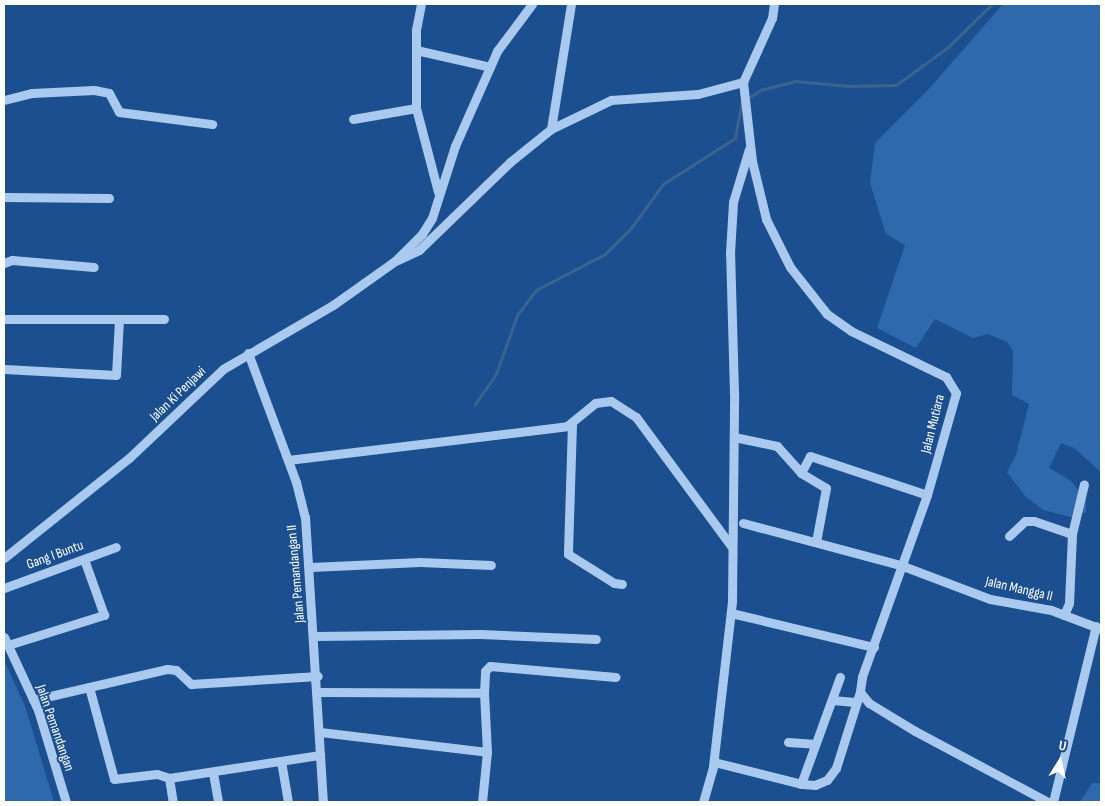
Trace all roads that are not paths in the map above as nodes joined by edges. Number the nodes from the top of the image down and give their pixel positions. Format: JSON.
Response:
{"nodes":[{"id":1,"x":421,"y":4,"type":"edge"},
{"id":2,"x":532,"y":4,"type":"edge"},
{"id":3,"x":571,"y":4,"type":"edge"},
{"id":4,"x":774,"y":4,"type":"edge"},
{"id":5,"x":416,"y":50,"type":"junction"},
{"id":6,"x":490,"y":67,"type":"junction"},
{"id":7,"x":742,"y":82,"type":"junction"},
{"id":8,"x":4,"y":100,"type":"edge"},
{"id":9,"x":416,"y":108,"type":"junction"},
{"id":10,"x":353,"y":119,"type":"dead end"},
{"id":11,"x":212,"y":124,"type":"dead end"},
{"id":12,"x":551,"y":128,"type":"junction"},
{"id":13,"x":750,"y":146,"type":"junction"},
{"id":14,"x":439,"y":195,"type":"junction"},
{"id":15,"x":4,"y":197,"type":"edge"},
{"id":16,"x":109,"y":198,"type":"dead end"},
{"id":17,"x":395,"y":261,"type":"junction"},
{"id":18,"x":4,"y":263,"type":"edge"},
{"id":19,"x":94,"y":267,"type":"dead end"},
{"id":20,"x":4,"y":319,"type":"edge"},
{"id":21,"x":119,"y":319,"type":"junction"},
{"id":22,"x":164,"y":319,"type":"dead end"},
{"id":23,"x":248,"y":353,"type":"junction"},
{"id":24,"x":4,"y":369,"type":"edge"},
{"id":25,"x":572,"y":424,"type":"junction"},
{"id":26,"x":734,"y":437,"type":"junction"},
{"id":27,"x":288,"y":460,"type":"junction"},
{"id":28,"x":800,"y":473,"type":"junction"},
{"id":29,"x":1084,"y":484,"type":"dead end"},
{"id":30,"x":927,"y":495,"type":"junction"},
{"id":31,"x":743,"y":523,"type":"dead end"},
{"id":32,"x":1072,"y":534,"type":"junction"},
{"id":33,"x":1009,"y":536,"type":"dead end"},
{"id":34,"x":816,"y":542,"type":"junction"},
{"id":35,"x":116,"y":548,"type":"dead end"},
{"id":36,"x":732,"y":548,"type":"junction"},
{"id":37,"x":4,"y":558,"type":"edge"},
{"id":38,"x":84,"y":559,"type":"junction"},
{"id":39,"x":491,"y":565,"type":"dead end"},
{"id":40,"x":903,"y":566,"type":"junction"},
{"id":41,"x":311,"y":567,"type":"junction"},
{"id":42,"x":622,"y":584,"type":"dead end"},
{"id":43,"x":4,"y":588,"type":"edge"},
{"id":44,"x":731,"y":613,"type":"junction"},
{"id":45,"x":1064,"y":615,"type":"junction"},
{"id":46,"x":1098,"y":628,"type":"edge"},
{"id":47,"x":315,"y":636,"type":"junction"},
{"id":48,"x":596,"y":639,"type":"dead end"},
{"id":49,"x":6,"y":641,"type":"edge"},
{"id":50,"x":874,"y":647,"type":"junction"},
{"id":51,"x":318,"y":676,"type":"junction"},
{"id":52,"x":616,"y":677,"type":"dead end"},
{"id":53,"x":840,"y":677,"type":"dead end"},
{"id":54,"x":89,"y":687,"type":"junction"},
{"id":55,"x":318,"y":692,"type":"junction"},
{"id":56,"x":860,"y":692,"type":"junction"},
{"id":57,"x":484,"y":693,"type":"junction"},
{"id":58,"x":33,"y":700,"type":"junction"},
{"id":59,"x":832,"y":700,"type":"junction"},
{"id":60,"x":855,"y":702,"type":"junction"},
{"id":61,"x":320,"y":732,"type":"junction"},
{"id":62,"x":788,"y":742,"type":"dead end"},
{"id":63,"x":815,"y":744,"type":"junction"},
{"id":64,"x":487,"y":752,"type":"junction"},
{"id":65,"x":320,"y":755,"type":"junction"},
{"id":66,"x":281,"y":761,"type":"junction"},
{"id":67,"x":714,"y":762,"type":"junction"},
{"id":68,"x":212,"y":773,"type":"junction"},
{"id":69,"x":169,"y":778,"type":"junction"},
{"id":70,"x":801,"y":784,"type":"junction"},
{"id":71,"x":66,"y":802,"type":"edge"},
{"id":72,"x":173,"y":802,"type":"edge"},
{"id":73,"x":218,"y":802,"type":"edge"},
{"id":74,"x":288,"y":802,"type":"edge"},
{"id":75,"x":323,"y":802,"type":"edge"},
{"id":76,"x":482,"y":802,"type":"edge"},
{"id":77,"x":703,"y":802,"type":"edge"},
{"id":78,"x":1048,"y":802,"type":"edge"},
{"id":79,"x":1053,"y":802,"type":"edge"}],
"edges":[{"from":1,"to":5,"type":"street"},
{"from":2,"to":6,"type":"street"},
{"from":3,"to":12,"type":"street"},
{"from":4,"to":7,"type":"street"},
{"from":5,"to":6,"type":"street"},
{"from":5,"to":9,"type":"street"},
{"from":6,"to":14,"type":"street"},
{"from":7,"to":12,"type":"street"},
{"from":7,"to":13,"type":"street","name":"Jalan Mutiara"},
{"from":8,"to":11,"type":"street"},
{"from":9,"to":10,"type":"street"},
{"from":9,"to":14,"type":"street"},
{"from":12,"to":17,"type":"street"},
{"from":13,"to":26,"type":"street"},
{"from":13,"to":30,"type":"street","name":"Jalan Mutiara"},
{"from":14,"to":17,"type":"street"},
{"from":15,"to":16,"type":"street"},
{"from":17,"to":23,"type":"street","name":"Jalan Ki Penjawi"},
{"from":18,"to":19,"type":"street"},
{"from":20,"to":21,"type":"street"},
{"from":21,"to":22,"type":"street"},
{"from":21,"to":24,"type":"street"},
{"from":23,"to":27,"type":"street","name":"Jalan Pemandangan II"},
{"from":23,"to":37,"type":"street","name":"Jalan Ki Penjawi"},
{"from":25,"to":27,"type":"street"},
{"from":25,"to":36,"type":"street"},
{"from":25,"to":42,"type":"street"},
{"from":26,"to":28,"type":"street"},
{"from":26,"to":36,"type":"street"},
{"from":27,"to":41,"type":"street","name":"Jalan Pemandangan II"},
{"from":28,"to":30,"type":"street"},
{"from":28,"to":34,"type":"street"},
{"from":29,"to":32,"type":"street"},
{"from":30,"to":40,"type":"street","name":"Jalan Mutiara"},
{"from":31,"to":34,"type":"street","name":"Jalan Mangga II"},
{"from":32,"to":33,"type":"street"},
{"from":32,"to":45,"type":"street"},
{"from":34,"to":40,"type":"street","name":"Jalan Mangga II"},
{"from":35,"to":38,"type":"street","name":"Gang I Buntu"},
{"from":36,"to":44,"type":"street"},
{"from":38,"to":43,"type":"street","name":"Gang I Buntu"},
{"from":38,"to":49,"type":"street"},
{"from":39,"to":41,"type":"street"},
{"from":40,"to":45,"type":"street","name":"Jalan Mangga II"},
{"from":40,"to":50,"type":"street","name":"Jalan Mutiara"},
{"from":41,"to":47,"type":"street","name":"Jalan Pemandangan II"},
{"from":44,"to":50,"type":"street"},
{"from":44,"to":67,"type":"street"},
{"from":45,"to":46,"type":"street","name":"Jalan Mangga II"},
{"from":46,"to":79,"type":"street"},
{"from":47,"to":48,"type":"street"},
{"from":47,"to":51,"type":"street","name":"Jalan Pemandangan II"},
{"from":49,"to":58,"type":"street","name":"Jalan Pemandangan"},
{"from":50,"to":56,"type":"street","name":"Jalan Mutiara"},
{"from":51,"to":54,"type":"street"},
{"from":51,"to":55,"type":"street","name":"Jalan Pemandangan II"},
{"from":52,"to":57,"type":"street"},
{"from":53,"to":59,"type":"street"},
{"from":54,"to":58,"type":"street"},
{"from":54,"to":69,"type":"street"},
{"from":55,"to":57,"type":"street"},
{"from":55,"to":61,"type":"street","name":"Jalan Pemandangan II"},
{"from":56,"to":60,"type":"street","name":"Jalan Mutiara"},
{"from":56,"to":78,"type":"street"},
{"from":57,"to":64,"type":"street"},
{"from":58,"to":71,"type":"street","name":"Jalan Pemandangan"},
{"from":59,"to":60,"type":"street"},
{"from":59,"to":63,"type":"street"},
{"from":60,"to":70,"type":"street","name":"Jalan Mutiara"},
{"from":61,"to":64,"type":"street"},
{"from":61,"to":65,"type":"street","name":"Jalan Pemandangan II"},
{"from":62,"to":63,"type":"street"},
{"from":63,"to":70,"type":"street"},
{"from":64,"to":76,"type":"street"},
{"from":65,"to":66,"type":"street"},
{"from":65,"to":75,"type":"street","name":"Jalan Pemandangan II"},
{"from":66,"to":68,"type":"street"},
{"from":66,"to":74,"type":"street"},
{"from":67,"to":70,"type":"street"},
{"from":67,"to":77,"type":"street"},
{"from":68,"to":69,"type":"street"},
{"from":68,"to":73,"type":"street"},
{"from":69,"to":72,"type":"street"}]}
